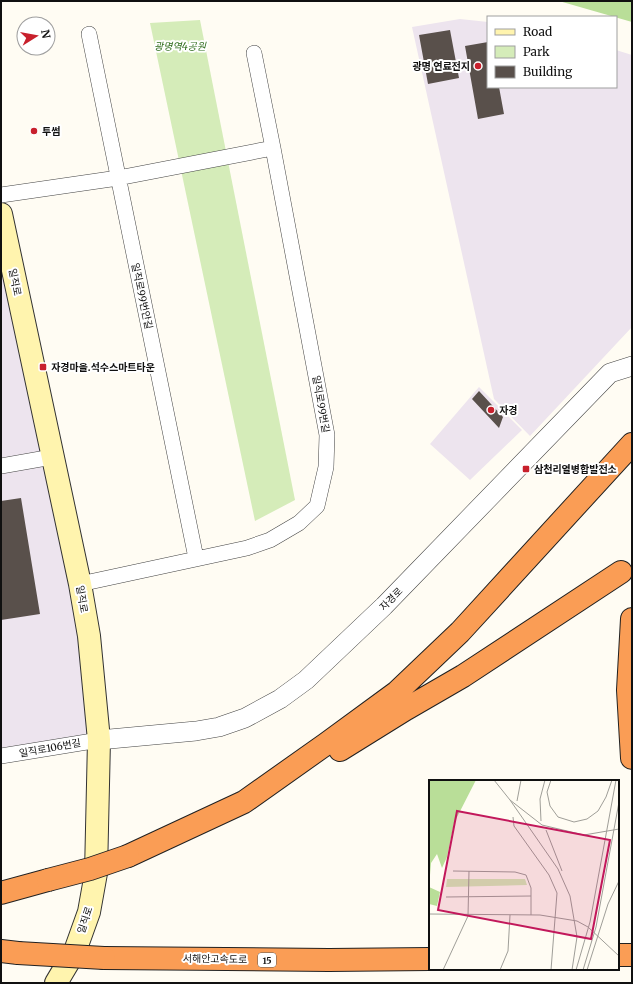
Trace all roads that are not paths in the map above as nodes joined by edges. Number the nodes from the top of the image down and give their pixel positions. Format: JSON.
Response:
{"nodes":[{"id":1,"x":89,"y":34,"type":"dead end"},
{"id":2,"x":254,"y":53,"type":"dead end"},
{"id":3,"x":273,"y":148,"type":"junction"},
{"id":4,"x":118,"y":178,"type":"junction"},
{"id":5,"x":1,"y":196,"type":"edge"},
{"id":6,"x":1,"y":214,"type":"edge"},
{"id":7,"x":632,"y":366,"type":"edge"},
{"id":8,"x":632,"y":444,"type":"edge"},
{"id":9,"x":52,"y":457,"type":"junction"},
{"id":10,"x":1,"y":466,"type":"edge"},
{"id":11,"x":196,"y":558,"type":"junction"},
{"id":12,"x":621,"y":572,"type":"dead end"},
{"id":13,"x":80,"y":584,"type":"junction"},
{"id":14,"x":632,"y":619,"type":"edge"},
{"id":15,"x":99,"y":740,"type":"junction"},
{"id":16,"x":1,"y":756,"type":"edge"},
{"id":17,"x":632,"y":758,"type":"edge"},
{"id":18,"x":244,"y":802,"type":"junction"},
{"id":19,"x":1,"y":892,"type":"edge"},
{"id":20,"x":9,"y":952,"type":"edge"},
{"id":21,"x":619,"y":955,"type":"edge"},
{"id":22,"x":632,"y":955,"type":"edge"},
{"id":23,"x":429,"y":959,"type":"edge"},
{"id":24,"x":56,"y":983,"type":"edge"}],
"edges":[{"from":1,"to":4,"type":"street","name":"일직로99번안길"},
{"from":2,"to":3,"type":"street","name":"일직로99번길"},
{"from":3,"to":4,"type":"street"},
{"from":3,"to":11,"type":"street","name":"일직로99번길"},
{"from":4,"to":5,"type":"street"},
{"from":4,"to":11,"type":"street","name":"일직로99번안길"},
{"from":6,"to":9,"type":"main road","name":"일직로"},
{"from":7,"to":15,"type":"street","name":"자경로"},
{"from":8,"to":18,"type":"highway"},
{"from":9,"to":10,"type":"street"},
{"from":9,"to":13,"type":"main road","name":"일직로"},
{"from":11,"to":13,"type":"street","name":"일직로99번길"},
{"from":12,"to":18,"type":"highway"},
{"from":13,"to":15,"type":"main road","name":"일직로"},
{"from":14,"to":17,"type":"highway"},
{"from":15,"to":16,"type":"street","name":"일직로106번길"},
{"from":15,"to":24,"type":"main road","name":"일직로"},
{"from":18,"to":19,"type":"highway","bridge":true},
{"from":20,"to":23,"type":"highway","name":"서해안고속도로","number":"15","bridge":true},
{"from":21,"to":22,"type":"highway"}]}
